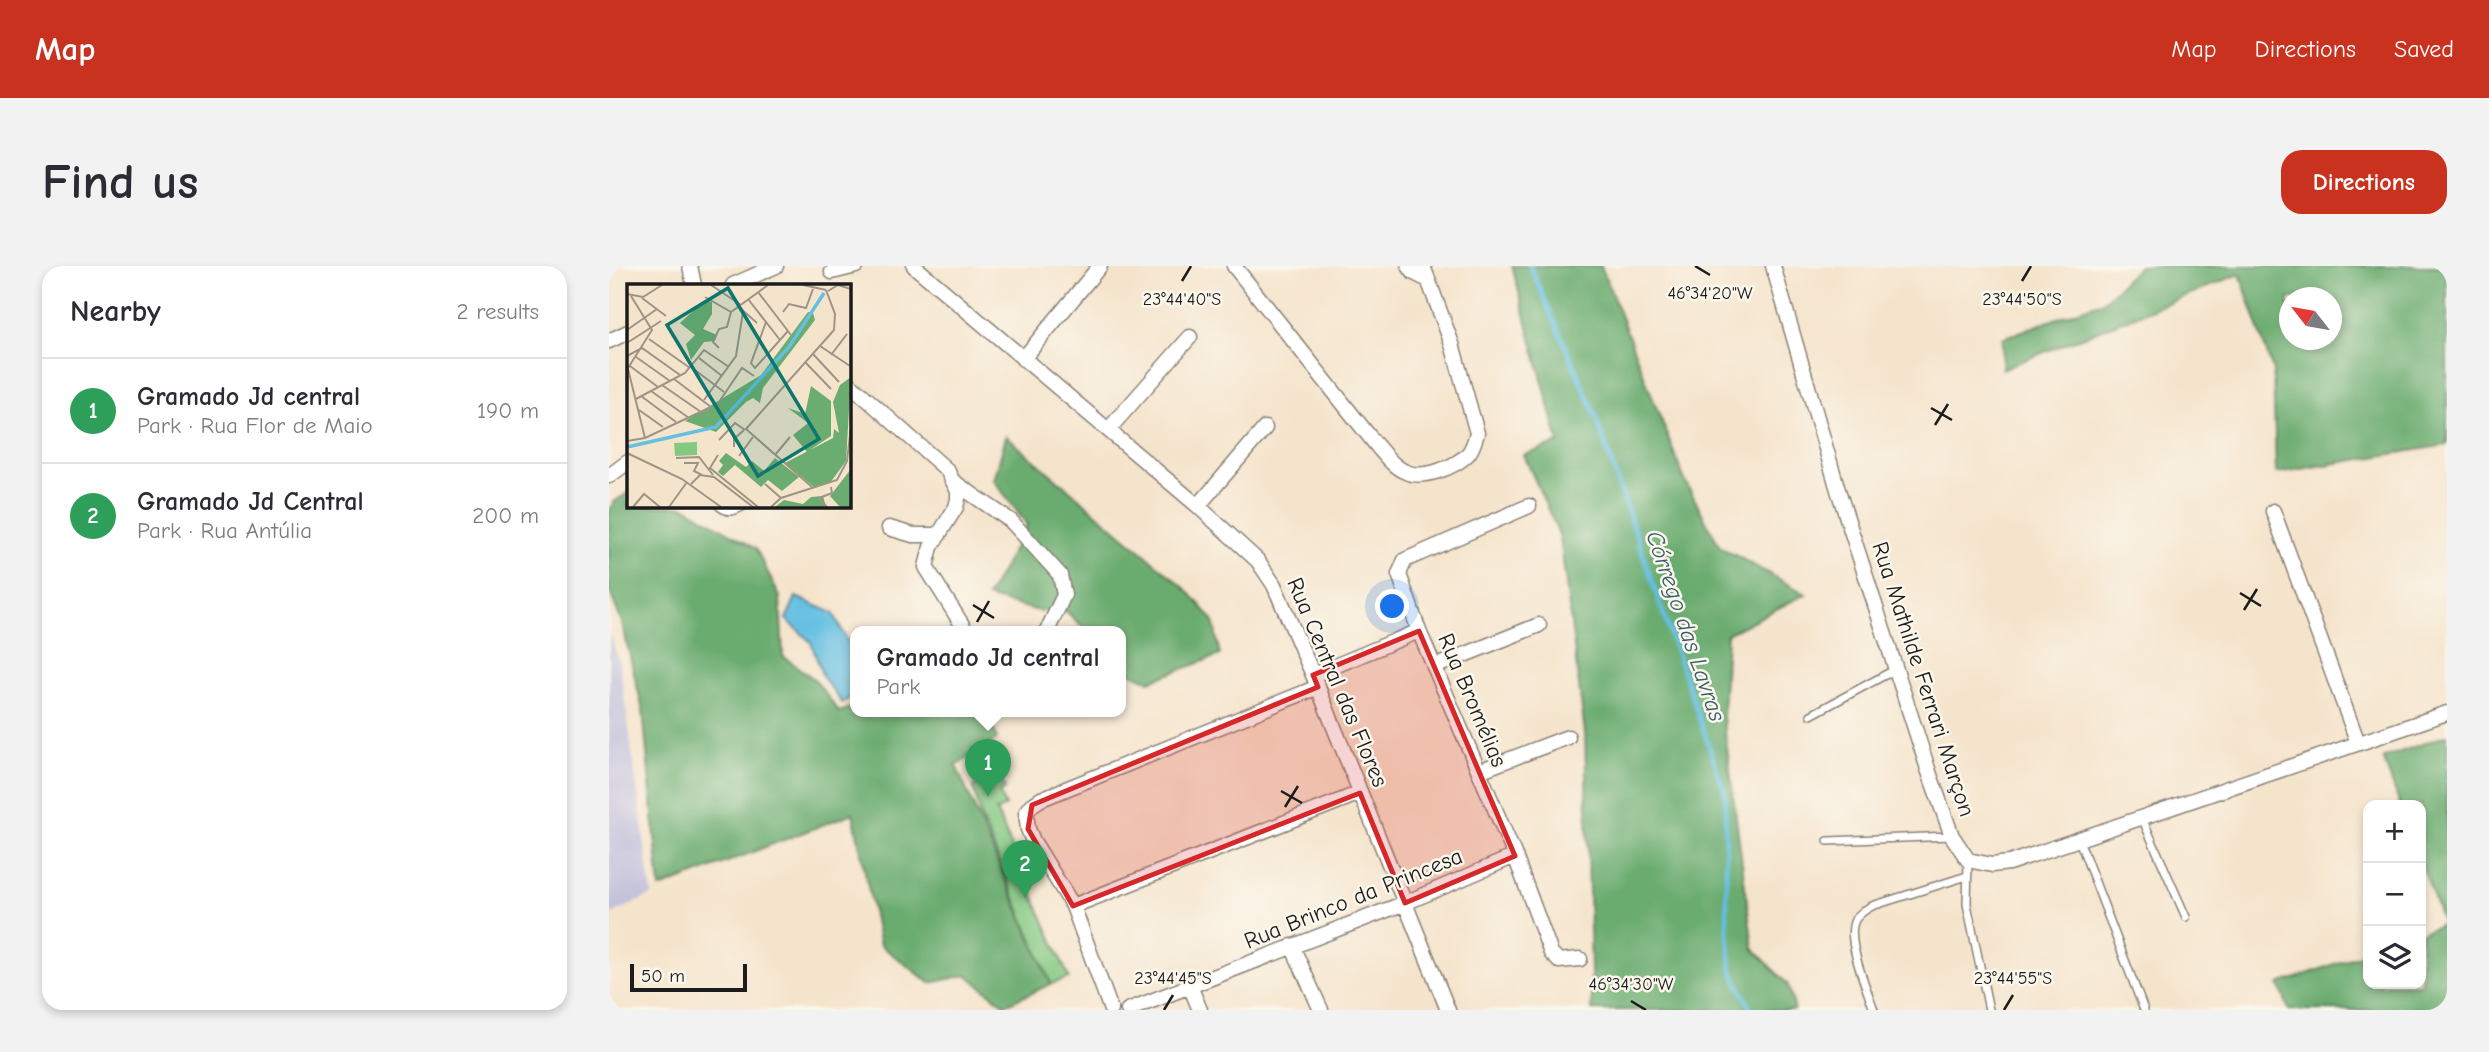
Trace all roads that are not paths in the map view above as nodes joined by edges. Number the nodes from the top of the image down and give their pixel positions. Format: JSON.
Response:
{"nodes":[{"id":1,"x":690,"y":266,"type":"edge"},
{"id":2,"x":776,"y":266,"type":"edge"},
{"id":3,"x":856,"y":266,"type":"edge"},
{"id":4,"x":914,"y":266,"type":"edge"},
{"id":5,"x":1100,"y":266,"type":"edge"},
{"id":6,"x":1234,"y":266,"type":"edge"},
{"id":7,"x":1409,"y":266,"type":"edge"},
{"id":8,"x":1423,"y":266,"type":"edge"},
{"id":9,"x":1773,"y":266,"type":"edge"},
{"id":10,"x":832,"y":274,"type":"edge"},
{"id":11,"x":1429,"y":280,"type":"junction"},
{"id":12,"x":694,"y":284,"type":"edge"},
{"id":13,"x":735,"y":284,"type":"edge"},
{"id":14,"x":627,"y":332,"type":"edge"},
{"id":15,"x":1190,"y":337,"type":"dead end"},
{"id":16,"x":609,"y":341,"type":"edge"},
{"id":17,"x":1023,"y":359,"type":"junction"},
{"id":18,"x":851,"y":385,"type":"edge"},
{"id":19,"x":1265,"y":428,"type":"dead end"},
{"id":20,"x":1108,"y":430,"type":"junction"},
{"id":21,"x":627,"y":463,"type":"edge"},
{"id":22,"x":609,"y":476,"type":"edge"},
{"id":23,"x":954,"y":482,"type":"junction"},
{"id":24,"x":1198,"y":506,"type":"junction"},
{"id":25,"x":1529,"y":506,"type":"dead end"},
{"id":26,"x":721,"y":508,"type":"edge"},
{"id":27,"x":740,"y":508,"type":"edge"},
{"id":28,"x":2273,"y":511,"type":"dead end"},
{"id":29,"x":889,"y":528,"type":"dead end"},
{"id":30,"x":939,"y":535,"type":"junction"},
{"id":31,"x":1539,"y":625,"type":"dead end"},
{"id":32,"x":963,"y":626,"type":"edge"},
{"id":33,"x":1049,"y":626,"type":"edge"},
{"id":34,"x":1419,"y":631,"type":"junction"},
{"id":35,"x":1434,"y":667,"type":"junction"},
{"id":36,"x":1897,"y":669,"type":"junction"},
{"id":37,"x":1315,"y":681,"type":"junction"},
{"id":38,"x":2447,"y":713,"type":"edge"},
{"id":39,"x":1811,"y":715,"type":"dead end"},
{"id":40,"x":1568,"y":737,"type":"dead end"},
{"id":41,"x":2358,"y":743,"type":"junction"},
{"id":42,"x":1479,"y":771,"type":"junction"},
{"id":43,"x":1360,"y":793,"type":"junction"},
{"id":44,"x":2142,"y":818,"type":"junction"},
{"id":45,"x":1952,"y":836,"type":"junction"},
{"id":46,"x":2079,"y":840,"type":"junction"},
{"id":47,"x":1828,"y":841,"type":"dead end"},
{"id":48,"x":1515,"y":856,"type":"junction"},
{"id":49,"x":1968,"y":860,"type":"junction"},
{"id":50,"x":1967,"y":876,"type":"junction"},
{"id":51,"x":1405,"y":903,"type":"junction"},
{"id":52,"x":1073,"y":906,"type":"junction"},
{"id":53,"x":2186,"y":917,"type":"dead end"},
{"id":54,"x":1293,"y":947,"type":"junction"},
{"id":55,"x":1580,"y":959,"type":"dead end"},
{"id":56,"x":1190,"y":986,"type":"junction"},
{"id":57,"x":1111,"y":1010,"type":"edge"},
{"id":58,"x":1128,"y":1010,"type":"edge"},
{"id":59,"x":1200,"y":1010,"type":"edge"},
{"id":60,"x":1321,"y":1010,"type":"edge"},
{"id":61,"x":1448,"y":1010,"type":"edge"},
{"id":62,"x":1874,"y":1010,"type":"edge"},
{"id":63,"x":1989,"y":1010,"type":"edge"},
{"id":64,"x":2144,"y":1010,"type":"edge"}],
"edges":[{"from":1,"to":12,"type":"street"},
{"from":2,"to":13,"type":"street"},
{"from":3,"to":10,"type":"street"},
{"from":4,"to":17,"type":"street","name":"Rua Central das Flores"},
{"from":5,"to":17,"type":"street"},
{"from":6,"to":11,"type":"street"},
{"from":7,"to":11,"type":"street"},
{"from":8,"to":11,"type":"street"},
{"from":9,"to":36,"type":"street","name":"Rua Mathilde Ferrari Marçon"},
{"from":14,"to":16,"type":"street"},
{"from":15,"to":20,"type":"street"},
{"from":17,"to":20,"type":"street","name":"Rua Central das Flores"},
{"from":18,"to":23,"type":"street"},
{"from":19,"to":24,"type":"street"},
{"from":20,"to":24,"type":"street","name":"Rua Central das Flores"},
{"from":21,"to":22,"type":"street"},
{"from":23,"to":30,"type":"street"},
{"from":23,"to":33,"type":"street"},
{"from":24,"to":37,"type":"street","name":"Rua Central das Flores"},
{"from":25,"to":34,"type":"street","name":"Rua Bromélias"},
{"from":26,"to":27,"type":"lane"},
{"from":28,"to":41,"type":"street"},
{"from":29,"to":30,"type":"street"},
{"from":30,"to":32,"type":"street"},
{"from":31,"to":35,"type":"street"},
{"from":34,"to":35,"type":"street","name":"Rua Bromélias"},
{"from":34,"to":37,"type":"street"},
{"from":35,"to":42,"type":"street","name":"Rua Bromélias"},
{"from":36,"to":39,"type":"lane"},
{"from":36,"to":45,"type":"street","name":"Rua Mathilde Ferrari Marçon"},
{"from":37,"to":43,"type":"street","name":"Rua Central das Flores"},
{"from":37,"to":52,"type":"street"},
{"from":38,"to":41,"type":"street"},
{"from":40,"to":42,"type":"street"},
{"from":41,"to":44,"type":"street"},
{"from":42,"to":48,"type":"street","name":"Rua Bromélias"},
{"from":43,"to":51,"type":"street","name":"Rua Central das Flores"},
{"from":43,"to":52,"type":"street"},
{"from":44,"to":46,"type":"street"},
{"from":44,"to":53,"type":"lane"},
{"from":45,"to":47,"type":"lane"},
{"from":45,"to":49,"type":"street","name":"Rua Mathilde Ferrari Marçon"},
{"from":46,"to":49,"type":"street"},
{"from":46,"to":64,"type":"lane"},
{"from":48,"to":51,"type":"street","name":"Rua Brinco da Princesa"},
{"from":48,"to":55,"type":"street","name":"Rua Bromélias"},
{"from":49,"to":50,"type":"lane"},
{"from":50,"to":62,"type":"lane"},
{"from":50,"to":63,"type":"lane"},
{"from":51,"to":54,"type":"street","name":"Rua Brinco da Princesa"},
{"from":51,"to":61,"type":"street","name":"Rua Central das Flores"},
{"from":52,"to":57,"type":"street"},
{"from":54,"to":56,"type":"street","name":"Rua Brinco da Princesa"},
{"from":54,"to":60,"type":"street"},
{"from":56,"to":58,"type":"street","name":"Rua Brinco da Princesa"},
{"from":56,"to":59,"type":"street"}]}
